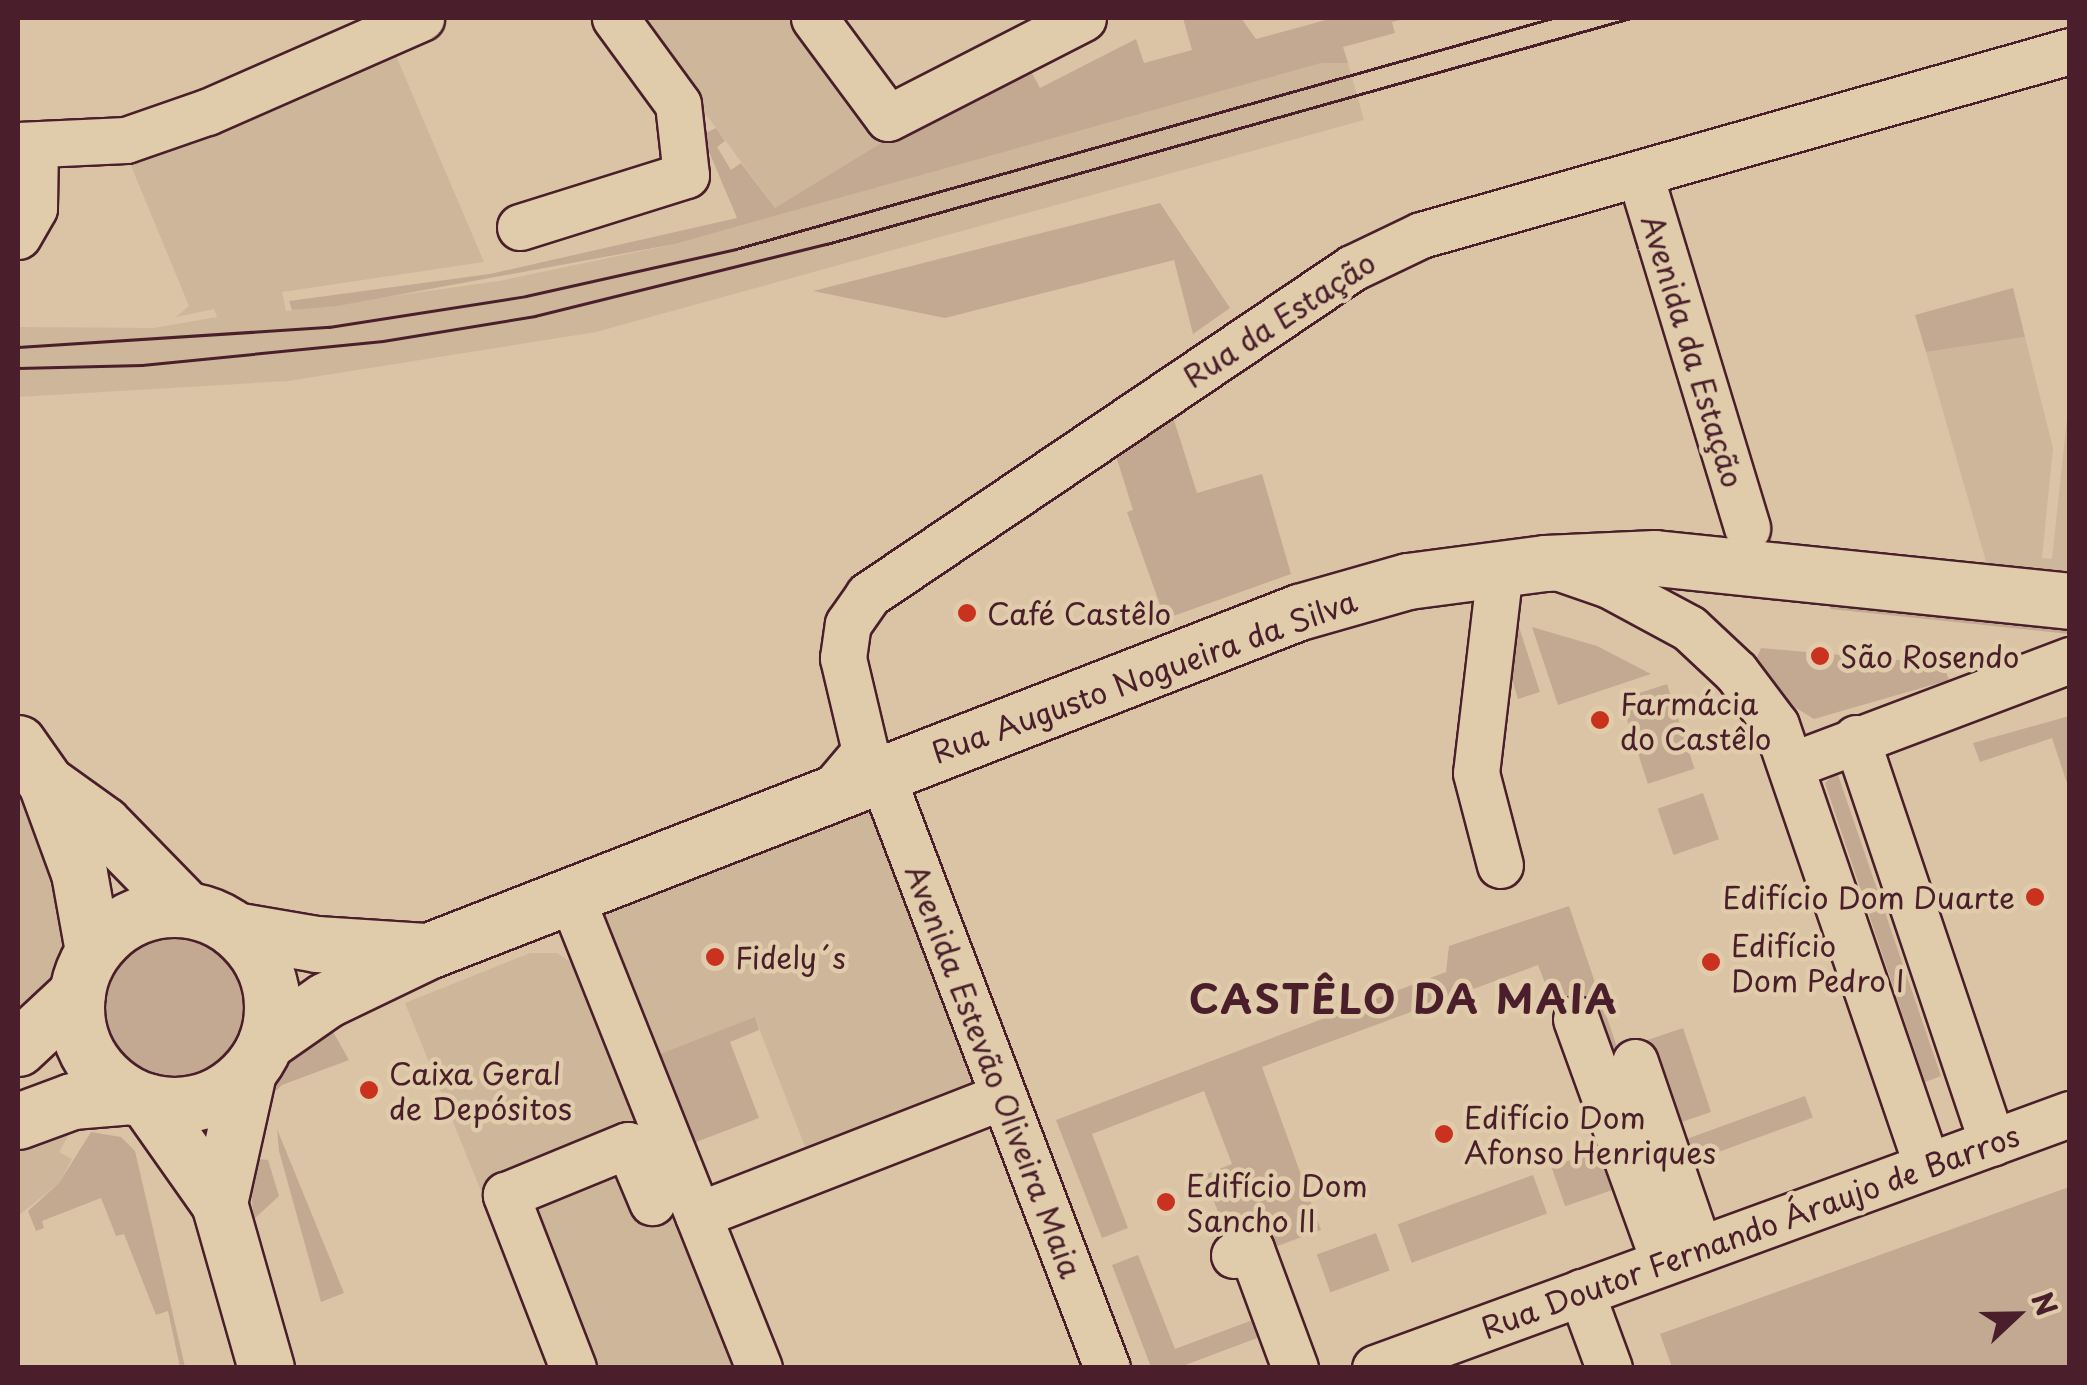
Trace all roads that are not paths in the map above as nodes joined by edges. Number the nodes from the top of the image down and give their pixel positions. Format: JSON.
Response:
{"nodes":[{"id":1,"x":421,"y":18,"type":"edge"},
{"id":2,"x":615,"y":18,"type":"edge"},
{"id":3,"x":814,"y":18,"type":"edge"},
{"id":4,"x":1083,"y":18,"type":"edge"},
{"id":5,"x":356,"y":30,"type":"edge"},
{"id":6,"x":2070,"y":51,"type":"edge"},
{"id":7,"x":26,"y":146,"type":"edge"},
{"id":8,"x":1640,"y":175,"type":"junction"},
{"id":9,"x":520,"y":227,"type":"dead end"},
{"id":10,"x":18,"y":236,"type":"edge"},
{"id":11,"x":1741,"y":512,"type":"dead end"},
{"id":12,"x":1522,"y":566,"type":"junction"},
{"id":13,"x":2070,"y":601,"type":"edge"},
{"id":14,"x":2070,"y":660,"type":"edge"},
{"id":15,"x":1856,"y":738,"type":"junction"},
{"id":16,"x":32,"y":763,"type":"edge"},
{"id":17,"x":1792,"y":764,"type":"junction"},
{"id":18,"x":881,"y":774,"type":"junction"},
{"id":19,"x":827,"y":796,"type":"junction"},
{"id":20,"x":1500,"y":864,"type":"dead end"},
{"id":21,"x":571,"y":896,"type":"junction"},
{"id":22,"x":210,"y":919,"type":"junction"},
{"id":23,"x":428,"y":951,"type":"junction"},
{"id":24,"x":85,"y":972,"type":"junction"},
{"id":25,"x":1576,"y":1019,"type":"dead end"},
{"id":26,"x":18,"y":1048,"type":"edge"},
{"id":27,"x":257,"y":1057,"type":"junction"},
{"id":28,"x":1635,"y":1062,"type":"dead end"},
{"id":29,"x":1003,"y":1096,"type":"junction"},
{"id":30,"x":140,"y":1098,"type":"junction"},
{"id":31,"x":2070,"y":1114,"type":"edge"},
{"id":32,"x":18,"y":1122,"type":"edge"},
{"id":33,"x":1992,"y":1143,"type":"junction"},
{"id":34,"x":1927,"y":1166,"type":"junction"},
{"id":35,"x":652,"y":1202,"type":"dead end"},
{"id":36,"x":219,"y":1203,"type":"junction"},
{"id":37,"x":698,"y":1214,"type":"junction"},
{"id":38,"x":1234,"y":1255,"type":"dead end"},
{"id":39,"x":1682,"y":1256,"type":"junction"},
{"id":40,"x":1581,"y":1292,"type":"junction"},
{"id":41,"x":266,"y":1368,"type":"edge"},
{"id":42,"x":573,"y":1368,"type":"edge"},
{"id":43,"x":758,"y":1368,"type":"edge"},
{"id":44,"x":1107,"y":1368,"type":"edge"},
{"id":45,"x":1295,"y":1368,"type":"edge"},
{"id":46,"x":1375,"y":1368,"type":"edge"},
{"id":47,"x":1609,"y":1368,"type":"edge"}],
"edges":[{"from":1,"to":5,"type":"street"},
{"from":2,"to":9,"type":"street"},
{"from":3,"to":4,"type":"street"},
{"from":5,"to":7,"type":"street"},
{"from":6,"to":8,"type":"street","name":"Rua da Estação"},
{"from":7,"to":10,"type":"street"},
{"from":8,"to":11,"type":"street","name":"Avenida da Estação"},
{"from":8,"to":19,"type":"street","name":"Rua da Estação"},
{"from":12,"to":13,"type":"main road","name":"Rua Augusto Nogueira da Silva"},
{"from":12,"to":17,"type":"street"},
{"from":12,"to":18,"type":"main road","name":"Rua Augusto Nogueira da Silva"},
{"from":12,"to":20,"type":"street"},
{"from":14,"to":15,"type":"street"},
{"from":15,"to":17,"type":"street"},
{"from":15,"to":33,"type":"street"},
{"from":16,"to":22,"type":"main road"},
{"from":16,"to":24,"type":"main road"},
{"from":17,"to":34,"type":"street"},
{"from":18,"to":19,"type":"main road","name":"Rua Augusto Nogueira da Silva"},
{"from":18,"to":29,"type":"street","name":"Avenida Estevão Oliveira Maia"},
{"from":19,"to":21,"type":"main road","name":"Rua Augusto Nogueira da Silva"},
{"from":21,"to":23,"type":"main road","name":"Rua Augusto Nogueira da Silva"},
{"from":21,"to":37,"type":"street"},
{"from":22,"to":23,"type":"main road","name":"Rua Augusto Nogueira da Silva"},
{"from":22,"to":24,"type":"main road"},
{"from":22,"to":27,"type":"main road"},
{"from":23,"to":27,"type":"main road","name":"Rua Augusto Nogueira da Silva"},
{"from":24,"to":26,"type":"main road"},
{"from":24,"to":30,"type":"main road"},
{"from":25,"to":39,"type":"street"},
{"from":27,"to":30,"type":"main road"},
{"from":27,"to":36,"type":"main road"},
{"from":28,"to":39,"type":"street"},
{"from":29,"to":37,"type":"street"},
{"from":29,"to":44,"type":"street","name":"Avenida Estevão Oliveira Maia"},
{"from":30,"to":32,"type":"main road"},
{"from":30,"to":36,"type":"main road"},
{"from":31,"to":33,"type":"street","name":"Rua Doutor Fernando Áraujo de Barros"},
{"from":33,"to":34,"type":"street","name":"Rua Doutor Fernando Áraujo de Barros"},
{"from":34,"to":39,"type":"street","name":"Rua Doutor Fernando Áraujo de Barros"},
{"from":35,"to":42,"type":"street"},
{"from":36,"to":41,"type":"main road"},
{"from":37,"to":43,"type":"street"},
{"from":38,"to":45,"type":"street"},
{"from":39,"to":40,"type":"street","name":"Rua Doutor Fernando Áraujo de Barros"},
{"from":40,"to":46,"type":"street","name":"Rua Doutor Fernando Áraujo de Barros"},
{"from":40,"to":47,"type":"street"}]}
